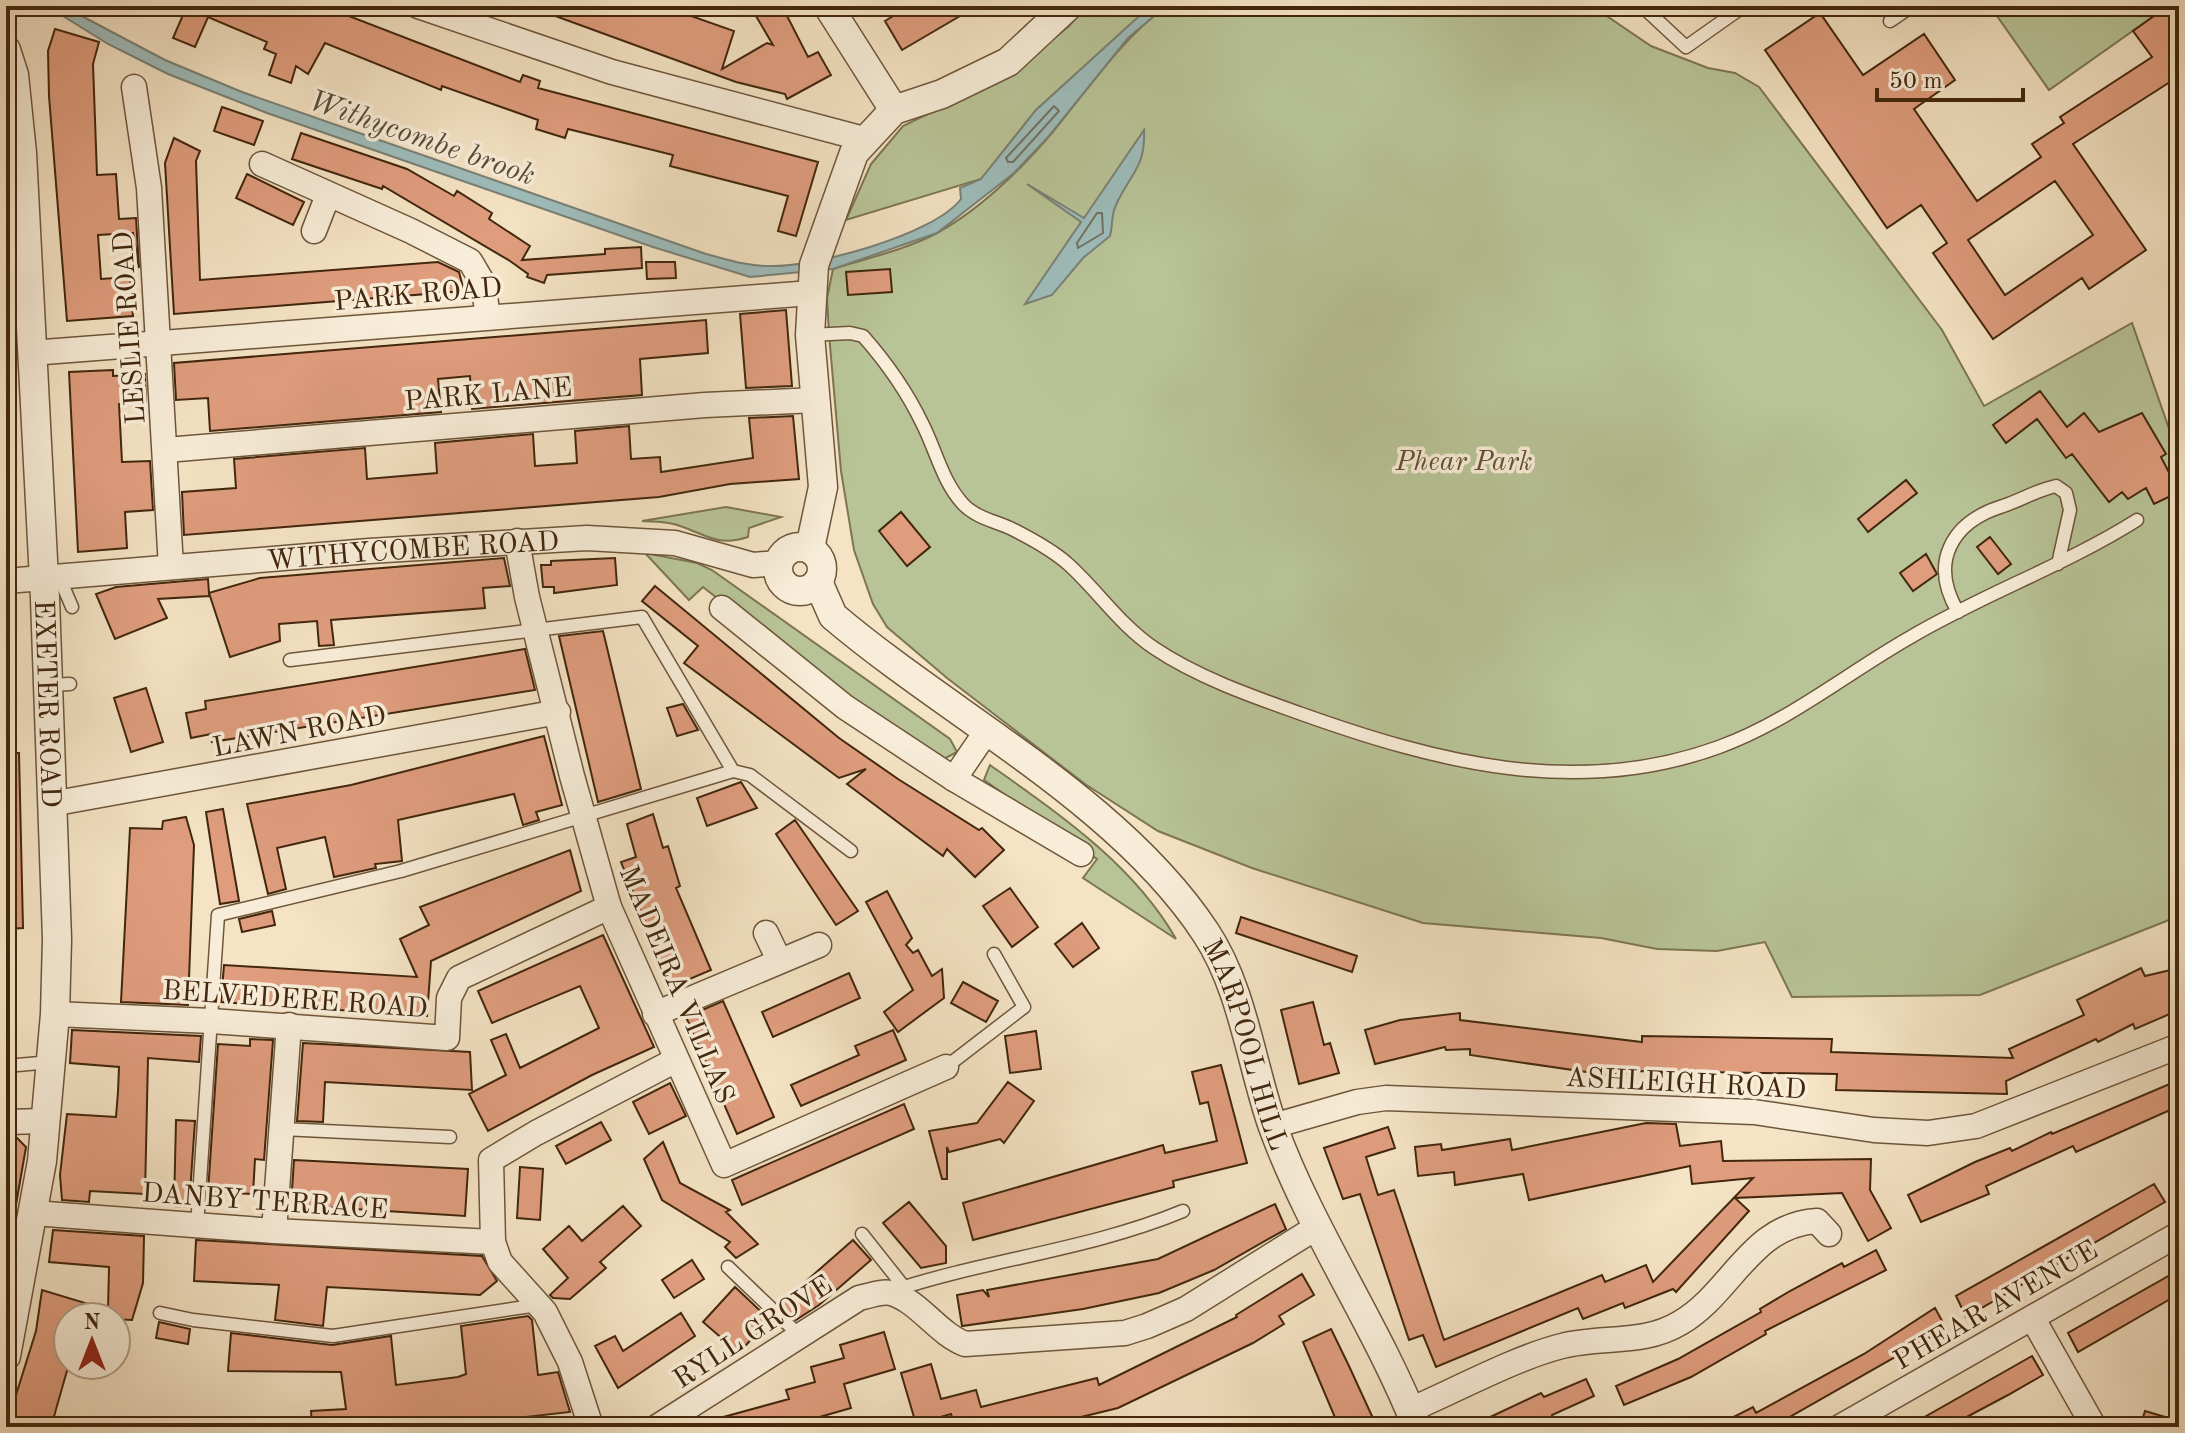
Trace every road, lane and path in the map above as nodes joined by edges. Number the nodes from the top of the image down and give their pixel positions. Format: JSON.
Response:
{"nodes":[{"id":1,"x":418,"y":6,"type":"edge"},
{"id":2,"x":828,"y":6,"type":"edge"},
{"id":3,"x":1068,"y":6,"type":"edge"},
{"id":4,"x":1642,"y":6,"type":"edge"},
{"id":5,"x":1744,"y":6,"type":"edge"},
{"id":6,"x":1912,"y":6,"type":"edge"},
{"id":7,"x":1890,"y":21,"type":"dead end"},
{"id":8,"x":6,"y":50,"type":"edge"},
{"id":9,"x":134,"y":87,"type":"dead end"},
{"id":10,"x":894,"y":110,"type":"junction"},
{"id":11,"x":864,"y":139,"type":"junction"},
{"id":12,"x":262,"y":164,"type":"dead end"},
{"id":13,"x":328,"y":195,"type":"junction"},
{"id":14,"x":314,"y":231,"type":"dead end"},
{"id":15,"x":811,"y":293,"type":"junction"},
{"id":16,"x":17,"y":299,"type":"edge"},
{"id":17,"x":488,"y":317,"type":"junction"},
{"id":18,"x":810,"y":335,"type":"junction"},
{"id":19,"x":158,"y":345,"type":"junction"},
{"id":20,"x":31,"y":353,"type":"junction"},
{"id":21,"x":816,"y":400,"type":"junction"},
{"id":22,"x":166,"y":450,"type":"junction"},
{"id":23,"x":2137,"y":520,"type":"dead end"},
{"id":24,"x":517,"y":541,"type":"junction"},
{"id":25,"x":810,"y":548,"type":"junction"},
{"id":26,"x":779,"y":563,"type":"junction"},
{"id":27,"x":2058,"y":564,"type":"junction"},
{"id":28,"x":171,"y":567,"type":"junction"},
{"id":29,"x":52,"y":580,"type":"junction"},
{"id":30,"x":6,"y":581,"type":"edge"},
{"id":31,"x":818,"y":582,"type":"junction"},
{"id":32,"x":72,"y":607,"type":"dead end"},
{"id":33,"x":722,"y":608,"type":"dead end"},
{"id":34,"x":1958,"y":612,"type":"junction"},
{"id":35,"x":536,"y":631,"type":"junction"},
{"id":36,"x":290,"y":660,"type":"dead end"},
{"id":37,"x":558,"y":712,"type":"junction"},
{"id":38,"x":986,"y":732,"type":"junction"},
{"id":39,"x":733,"y":771,"type":"junction"},
{"id":40,"x":954,"y":779,"type":"junction"},
{"id":41,"x":51,"y":804,"type":"junction"},
{"id":42,"x":582,"y":816,"type":"junction"},
{"id":43,"x":851,"y":851,"type":"dead end"},
{"id":44,"x":1081,"y":854,"type":"dead end"},
{"id":45,"x":609,"y":907,"type":"junction"},
{"id":46,"x":766,"y":933,"type":"dead end"},
{"id":47,"x":819,"y":945,"type":"dead end"},
{"id":48,"x":994,"y":954,"type":"dead end"},
{"id":49,"x":779,"y":960,"type":"junction"},
{"id":50,"x":55,"y":1014,"type":"junction"},
{"id":51,"x":655,"y":1014,"type":"junction"},
{"id":52,"x":211,"y":1021,"type":"junction"},
{"id":53,"x":289,"y":1025,"type":"junction"},
{"id":54,"x":2179,"y":1046,"type":"edge"},
{"id":55,"x":676,"y":1060,"type":"junction"},
{"id":56,"x":51,"y":1062,"type":"junction"},
{"id":57,"x":6,"y":1066,"type":"edge"},
{"id":58,"x":946,"y":1067,"type":"joint"},
{"id":59,"x":46,"y":1121,"type":"junction"},
{"id":60,"x":6,"y":1122,"type":"edge"},
{"id":61,"x":1273,"y":1126,"type":"junction"},
{"id":62,"x":282,"y":1129,"type":"junction"},
{"id":63,"x":450,"y":1137,"type":"dead end"},
{"id":64,"x":1183,"y":1211,"type":"dead end"},
{"id":65,"x":33,"y":1213,"type":"junction"},
{"id":66,"x":197,"y":1226,"type":"junction"},
{"id":67,"x":1317,"y":1227,"type":"junction"},
{"id":68,"x":274,"y":1231,"type":"junction"},
{"id":69,"x":862,"y":1234,"type":"dead end"},
{"id":70,"x":1829,"y":1234,"type":"dead end"},
{"id":71,"x":2179,"y":1234,"type":"edge"},
{"id":72,"x":493,"y":1242,"type":"junction"},
{"id":73,"x":728,"y":1267,"type":"dead end"},
{"id":74,"x":896,"y":1289,"type":"junction"},
{"id":75,"x":538,"y":1305,"type":"junction"},
{"id":76,"x":160,"y":1313,"type":"dead end"},
{"id":77,"x":2033,"y":1319,"type":"junction"},
{"id":78,"x":799,"y":1335,"type":"junction"},
{"id":79,"x":6,"y":1356,"type":"edge"},
{"id":80,"x":1413,"y":1418,"type":"edge"},
{"id":81,"x":591,"y":1427,"type":"edge"},
{"id":82,"x":657,"y":1427,"type":"edge"},
{"id":83,"x":1840,"y":1427,"type":"edge"},
{"id":84,"x":2094,"y":1427,"type":"edge"}],
"edges":[{"from":1,"to":11,"type":"street"},
{"from":2,"to":10,"type":"street"},
{"from":3,"to":10,"type":"street"},
{"from":4,"to":5,"type":"lane"},
{"from":6,"to":7,"type":"lane"},
{"from":8,"to":16,"type":"street","name":"EXETER ROAD"},
{"from":9,"to":19,"type":"street","name":"LESLIE ROAD"},
{"from":10,"to":11,"type":"street"},
{"from":11,"to":15,"type":"street"},
{"from":12,"to":13,"type":"street"},
{"from":13,"to":14,"type":"street"},
{"from":13,"to":17,"type":"street"},
{"from":15,"to":17,"type":"street","name":"PARK ROAD"},
{"from":15,"to":18,"type":"street"},
{"from":16,"to":20,"type":"street","name":"EXETER ROAD"},
{"from":17,"to":19,"type":"street","name":"PARK ROAD"},
{"from":18,"to":21,"type":"street"},
{"from":18,"to":34,"type":"lane"},
{"from":19,"to":20,"type":"street","name":"PARK ROAD"},
{"from":19,"to":22,"type":"street","name":"LESLIE ROAD"},
{"from":20,"to":29,"type":"street","name":"EXETER ROAD"},
{"from":21,"to":22,"type":"street","name":"PARK LANE"},
{"from":21,"to":25,"type":"street"},
{"from":22,"to":28,"type":"street","name":"LESLIE ROAD"},
{"from":23,"to":27,"type":"lane"},
{"from":24,"to":26,"type":"street","name":"WITHYCOMBE ROAD"},
{"from":24,"to":28,"type":"street","name":"WITHYCOMBE ROAD"},
{"from":24,"to":35,"type":"street","name":"MADEIRA VILLAS"},
{"from":25,"to":26,"type":"street"},
{"from":25,"to":31,"type":"street"},
{"from":26,"to":31,"type":"street"},
{"from":27,"to":34,"type":"lane"},
{"from":27,"to":34,"type":"lane"},
{"from":28,"to":29,"type":"street","name":"WITHYCOMBE ROAD"},
{"from":29,"to":30,"type":"street","name":"WITHYCOMBE ROAD"},
{"from":29,"to":32,"type":"lane"},
{"from":29,"to":41,"type":"street","name":"EXETER ROAD"},
{"from":31,"to":38,"type":"street","name":"MARPOOL HILL"},
{"from":33,"to":40,"type":"street"},
{"from":35,"to":36,"type":"lane"},
{"from":35,"to":37,"type":"street","name":"MADEIRA VILLAS"},
{"from":35,"to":39,"type":"lane"},
{"from":37,"to":41,"type":"street","name":"LAWN ROAD"},
{"from":37,"to":42,"type":"street","name":"MADEIRA VILLAS"},
{"from":38,"to":40,"type":"street"},
{"from":38,"to":61,"type":"street","name":"MARPOOL HILL"},
{"from":39,"to":42,"type":"lane"},
{"from":39,"to":43,"type":"lane"},
{"from":40,"to":44,"type":"street"},
{"from":41,"to":50,"type":"street","name":"EXETER ROAD"},
{"from":42,"to":45,"type":"street","name":"MADEIRA VILLAS"},
{"from":42,"to":52,"type":"lane"},
{"from":45,"to":51,"type":"street","name":"MADEIRA VILLAS"},
{"from":45,"to":53,"type":"street","name":"BELVEDERE ROAD"},
{"from":46,"to":49,"type":"street"},
{"from":47,"to":49,"type":"street"},
{"from":48,"to":58,"type":"lane"},
{"from":49,"to":51,"type":"street"},
{"from":50,"to":52,"type":"street","name":"BELVEDERE ROAD"},
{"from":50,"to":56,"type":"street","name":"EXETER ROAD"},
{"from":51,"to":55,"type":"street","name":"MADEIRA VILLAS"},
{"from":52,"to":53,"type":"street","name":"BELVEDERE ROAD"},
{"from":52,"to":66,"type":"lane"},
{"from":53,"to":62,"type":"street"},
{"from":54,"to":61,"type":"street","name":"ASHLEIGH ROAD"},
{"from":55,"to":58,"type":"street","name":"MADEIRA VILLAS"},
{"from":55,"to":72,"type":"street"},
{"from":56,"to":57,"type":"lane"},
{"from":56,"to":59,"type":"street","name":"EXETER ROAD"},
{"from":59,"to":60,"type":"street"},
{"from":59,"to":65,"type":"street","name":"EXETER ROAD"},
{"from":61,"to":67,"type":"street","name":"MARPOOL HILL"},
{"from":62,"to":63,"type":"lane"},
{"from":62,"to":68,"type":"street"},
{"from":64,"to":74,"type":"lane"},
{"from":65,"to":66,"type":"street","name":"DANBY TERRACE"},
{"from":65,"to":79,"type":"street","name":"EXETER ROAD"},
{"from":66,"to":68,"type":"street","name":"DANBY TERRACE"},
{"from":67,"to":74,"type":"street"},
{"from":67,"to":80,"type":"street","name":"MARPOOL HILL"},
{"from":68,"to":72,"type":"street","name":"DANBY TERRACE"},
{"from":69,"to":74,"type":"lane"},
{"from":70,"to":80,"type":"street"},
{"from":71,"to":77,"type":"street","name":"PHEAR AVENUE"},
{"from":72,"to":75,"type":"street"},
{"from":73,"to":78,"type":"lane"},
{"from":74,"to":78,"type":"street","name":"RYLL GROVE"},
{"from":75,"to":76,"type":"lane"},
{"from":75,"to":81,"type":"street"},
{"from":77,"to":83,"type":"street","name":"PHEAR AVENUE"},
{"from":77,"to":84,"type":"street"},
{"from":78,"to":82,"type":"street","name":"RYLL GROVE"}]}
